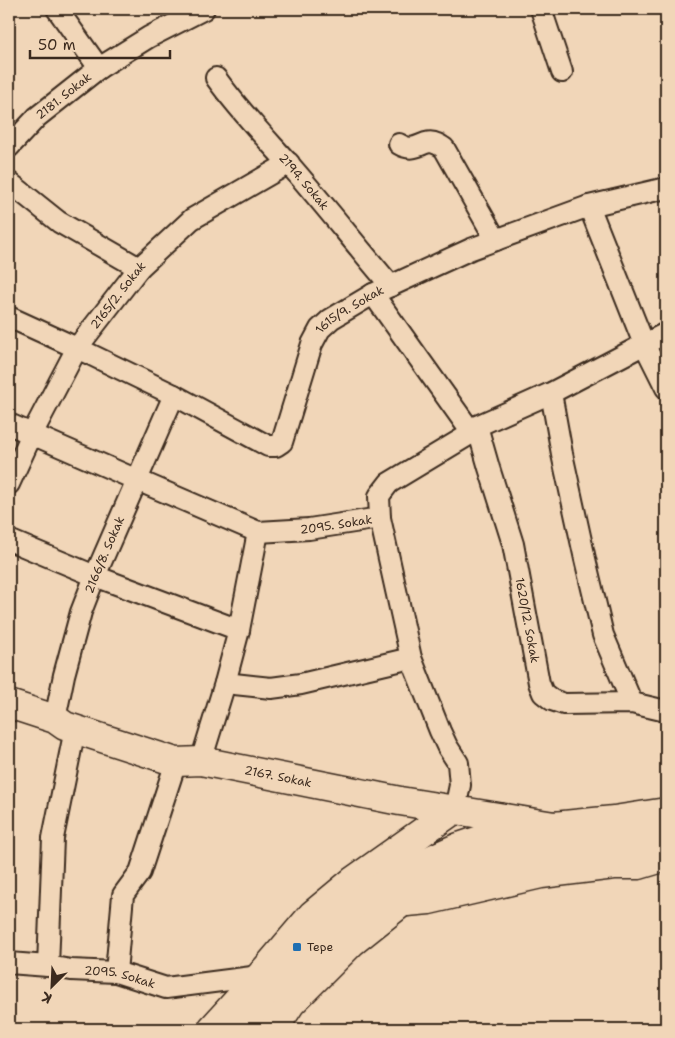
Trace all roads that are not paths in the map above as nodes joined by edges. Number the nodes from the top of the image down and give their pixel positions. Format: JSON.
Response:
{"nodes":[{"id":1,"x":56,"y":9,"type":"edge"},
{"id":2,"x":204,"y":9,"type":"edge"},
{"id":3,"x":541,"y":9,"type":"edge"},
{"id":4,"x":99,"y":68,"type":"junction"},
{"id":5,"x":562,"y":72,"type":"dead end"},
{"id":6,"x":216,"y":78,"type":"dead end"},
{"id":7,"x":398,"y":144,"type":"dead end"},
{"id":8,"x":9,"y":147,"type":"edge"},
{"id":9,"x":289,"y":163,"type":"junction"},
{"id":10,"x":9,"y":182,"type":"edge"},
{"id":11,"x":666,"y":188,"type":"edge"},
{"id":12,"x":589,"y":206,"type":"junction"},
{"id":13,"x":496,"y":240,"type":"junction"},
{"id":14,"x":139,"y":268,"type":"junction"},
{"id":15,"x":382,"y":290,"type":"junction"},
{"id":16,"x":9,"y":317,"type":"edge"},
{"id":17,"x":666,"y":333,"type":"edge"},
{"id":18,"x":644,"y":344,"type":"junction"},
{"id":19,"x":78,"y":348,"type":"junction"},
{"id":20,"x":666,"y":388,"type":"edge"},
{"id":21,"x":551,"y":393,"type":"junction"},
{"id":22,"x":174,"y":395,"type":"junction"},
{"id":23,"x":9,"y":424,"type":"edge"},
{"id":24,"x":474,"y":430,"type":"junction"},
{"id":25,"x":32,"y":434,"type":"junction"},
{"id":26,"x":137,"y":480,"type":"junction"},
{"id":27,"x":9,"y":484,"type":"edge"},
{"id":28,"x":380,"y":518,"type":"junction"},
{"id":29,"x":258,"y":532,"type":"junction"},
{"id":30,"x":9,"y":540,"type":"edge"},
{"id":31,"x":95,"y":576,"type":"junction"},
{"id":32,"x":239,"y":630,"type":"junction"},
{"id":33,"x":411,"y":658,"type":"junction"},
{"id":34,"x":225,"y":683,"type":"junction"},
{"id":35,"x":632,"y":703,"type":"junction"},
{"id":36,"x":9,"y":704,"type":"edge"},
{"id":37,"x":666,"y":711,"type":"edge"},
{"id":38,"x":65,"y":724,"type":"junction"},
{"id":39,"x":189,"y":761,"type":"junction"},
{"id":40,"x":455,"y":809,"type":"junction"},
{"id":41,"x":666,"y":812,"type":"edge"},
{"id":42,"x":554,"y":826,"type":"junction"},
{"id":43,"x":666,"y":836,"type":"edge"},
{"id":44,"x":666,"y":848,"type":"edge"},
{"id":45,"x":401,"y":903,"type":"junction"},
{"id":46,"x":9,"y":963,"type":"edge"},
{"id":47,"x":48,"y":966,"type":"junction"},
{"id":48,"x":116,"y":972,"type":"junction"},
{"id":49,"x":265,"y":985,"type":"junction"},
{"id":50,"x":212,"y":1029,"type":"edge"},
{"id":51,"x":217,"y":1029,"type":"edge"},
{"id":52,"x":248,"y":1029,"type":"edge"},
{"id":53,"x":274,"y":1029,"type":"edge"}],
"edges":[{"from":1,"to":4,"type":"street"},
{"from":2,"to":4,"type":"street","name":"2181. Sokak"},
{"from":3,"to":5,"type":"street"},
{"from":4,"to":8,"type":"street","name":"2181. Sokak"},
{"from":6,"to":9,"type":"street","name":"2194. Sokak"},
{"from":7,"to":13,"type":"street"},
{"from":9,"to":14,"type":"street","name":"2165/2. Sokak"},
{"from":9,"to":15,"type":"street","name":"2194. Sokak"},
{"from":10,"to":14,"type":"street"},
{"from":11,"to":12,"type":"street","name":"1615/9. Sokak"},
{"from":12,"to":13,"type":"street","name":"1615/9. Sokak"},
{"from":12,"to":18,"type":"street"},
{"from":13,"to":15,"type":"street","name":"1615/9. Sokak"},
{"from":14,"to":19,"type":"street","name":"2165/2. Sokak"},
{"from":15,"to":22,"type":"street","name":"1615/9. Sokak"},
{"from":15,"to":24,"type":"street","name":"2194. Sokak"},
{"from":16,"to":19,"type":"street","name":"1615/9. Sokak"},
{"from":17,"to":18,"type":"street"},
{"from":18,"to":20,"type":"street"},
{"from":18,"to":21,"type":"street"},
{"from":19,"to":22,"type":"street","name":"1615/9. Sokak"},
{"from":19,"to":25,"type":"street","name":"2165/2. Sokak"},
{"from":21,"to":24,"type":"street"},
{"from":21,"to":35,"type":"street"},
{"from":22,"to":26,"type":"street","name":"2166/8. Sokak"},
{"from":23,"to":25,"type":"street","name":"2095. Sokak"},
{"from":24,"to":28,"type":"street"},
{"from":24,"to":35,"type":"street","name":"1620/12. Sokak"},
{"from":25,"to":26,"type":"street","name":"2095. Sokak"},
{"from":25,"to":27,"type":"street","name":"2165/2. Sokak"},
{"from":26,"to":29,"type":"street","name":"2095. Sokak"},
{"from":26,"to":31,"type":"street","name":"2166/8. Sokak"},
{"from":28,"to":29,"type":"street","name":"2095. Sokak"},
{"from":28,"to":33,"type":"street","name":"2095. Sokak"},
{"from":29,"to":32,"type":"street"},
{"from":30,"to":31,"type":"street"},
{"from":31,"to":32,"type":"street"},
{"from":31,"to":38,"type":"street","name":"2166/8. Sokak"},
{"from":32,"to":34,"type":"street"},
{"from":33,"to":34,"type":"street"},
{"from":33,"to":40,"type":"street","name":"2095. Sokak"},
{"from":34,"to":39,"type":"street"},
{"from":35,"to":37,"type":"street","name":"1620/12. Sokak"},
{"from":36,"to":38,"type":"main road","name":"2167. Sokak"},
{"from":38,"to":39,"type":"main road","name":"2167. Sokak"},
{"from":38,"to":47,"type":"street","name":"2166/8. Sokak"},
{"from":39,"to":40,"type":"main road","name":"2167. Sokak"},
{"from":39,"to":48,"type":"street"},
{"from":40,"to":42,"type":"main road","name":"2167. Sokak"},
{"from":40,"to":49,"type":"main road"},
{"from":41,"to":42,"type":"main road"},
{"from":42,"to":49,"type":"main road"},
{"from":43,"to":45,"type":"main road"},
{"from":44,"to":45,"type":"main road"},
{"from":45,"to":53,"type":"main road"},
{"from":46,"to":47,"type":"street","name":"2095. Sokak"},
{"from":47,"to":48,"type":"street","name":"2095. Sokak"},
{"from":48,"to":49,"type":"street","name":"2095. Sokak"},
{"from":49,"to":50,"type":"main road"},
{"from":49,"to":51,"type":"main road"},
{"from":49,"to":52,"type":"main road"}]}
